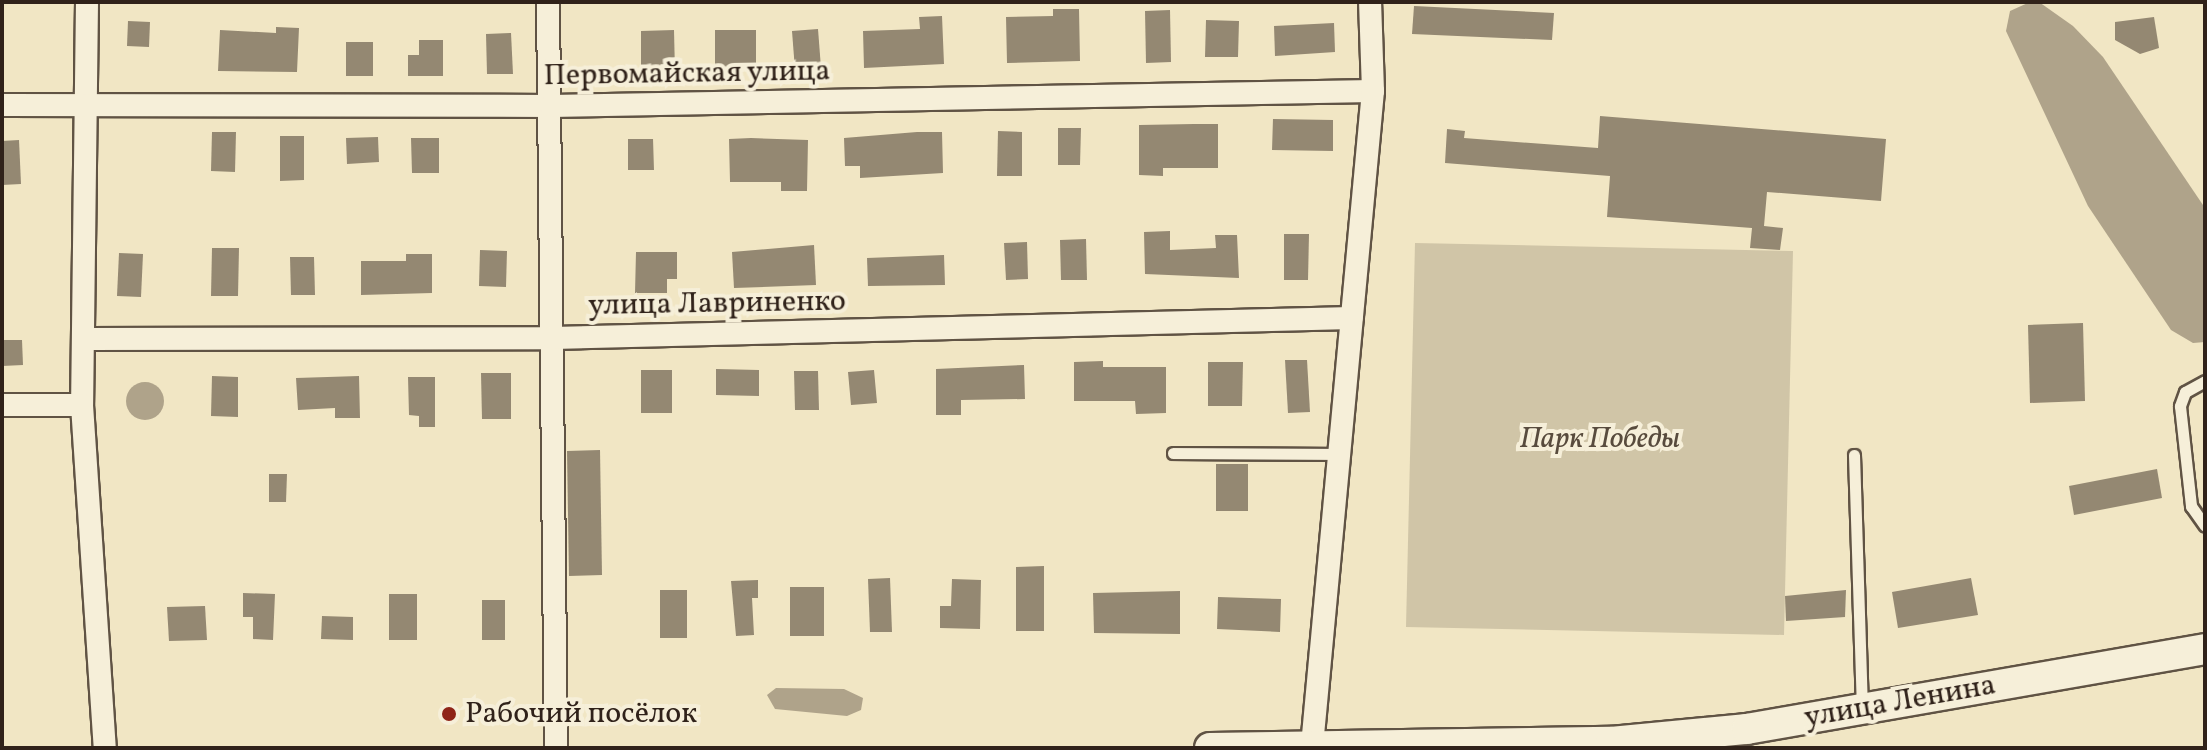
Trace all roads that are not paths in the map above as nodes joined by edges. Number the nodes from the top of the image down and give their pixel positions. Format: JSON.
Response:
{"nodes":[{"id":1,"x":87,"y":2,"type":"edge"},
{"id":2,"x":548,"y":2,"type":"edge"},
{"id":3,"x":1370,"y":2,"type":"edge"},
{"id":4,"x":1373,"y":91,"type":"junction"},
{"id":5,"x":89,"y":103,"type":"junction"},
{"id":6,"x":2,"y":105,"type":"edge"},
{"id":7,"x":551,"y":106,"type":"junction"},
{"id":8,"x":1352,"y":318,"type":"junction"},
{"id":9,"x":553,"y":338,"type":"junction"},
{"id":10,"x":83,"y":339,"type":"junction"},
{"id":11,"x":2205,"y":381,"type":"edge"},
{"id":12,"x":2,"y":405,"type":"edge"},
{"id":13,"x":82,"y":405,"type":"junction"},
{"id":14,"x":1173,"y":453,"type":"dead end"},
{"id":15,"x":1340,"y":454,"type":"junction"},
{"id":16,"x":1854,"y":455,"type":"dead end"},
{"id":17,"x":2205,"y":526,"type":"edge"},
{"id":18,"x":2205,"y":649,"type":"edge"},
{"id":19,"x":1862,"y":709,"type":"junction"},
{"id":20,"x":1312,"y":746,"type":"junction"},
{"id":21,"x":105,"y":748,"type":"edge"},
{"id":22,"x":556,"y":748,"type":"edge"},
{"id":23,"x":1210,"y":748,"type":"edge"}],
"edges":[{"from":1,"to":5,"type":"street"},
{"from":2,"to":7,"type":"street"},
{"from":3,"to":4,"type":"street"},
{"from":4,"to":7,"type":"street","name":"Первомайская улица"},
{"from":4,"to":8,"type":"street"},
{"from":5,"to":6,"type":"street","name":"Первомайская улица"},
{"from":5,"to":7,"type":"street","name":"Первомайская улица"},
{"from":5,"to":10,"type":"street"},
{"from":7,"to":9,"type":"street"},
{"from":8,"to":9,"type":"street","name":"улица Лавриненко"},
{"from":8,"to":15,"type":"street"},
{"from":9,"to":10,"type":"street","name":"улица Лавриненко"},
{"from":9,"to":22,"type":"street"},
{"from":10,"to":13,"type":"street"},
{"from":11,"to":17,"type":"lane"},
{"from":12,"to":13,"type":"street"},
{"from":13,"to":21,"type":"street"},
{"from":14,"to":15,"type":"lane"},
{"from":15,"to":20,"type":"street"},
{"from":16,"to":19,"type":"lane"},
{"from":18,"to":19,"type":"main road","name":"улица Ленина"},
{"from":19,"to":20,"type":"main road","name":"улица Ленина"},
{"from":20,"to":23,"type":"main road","name":"улица Ленина"}]}
